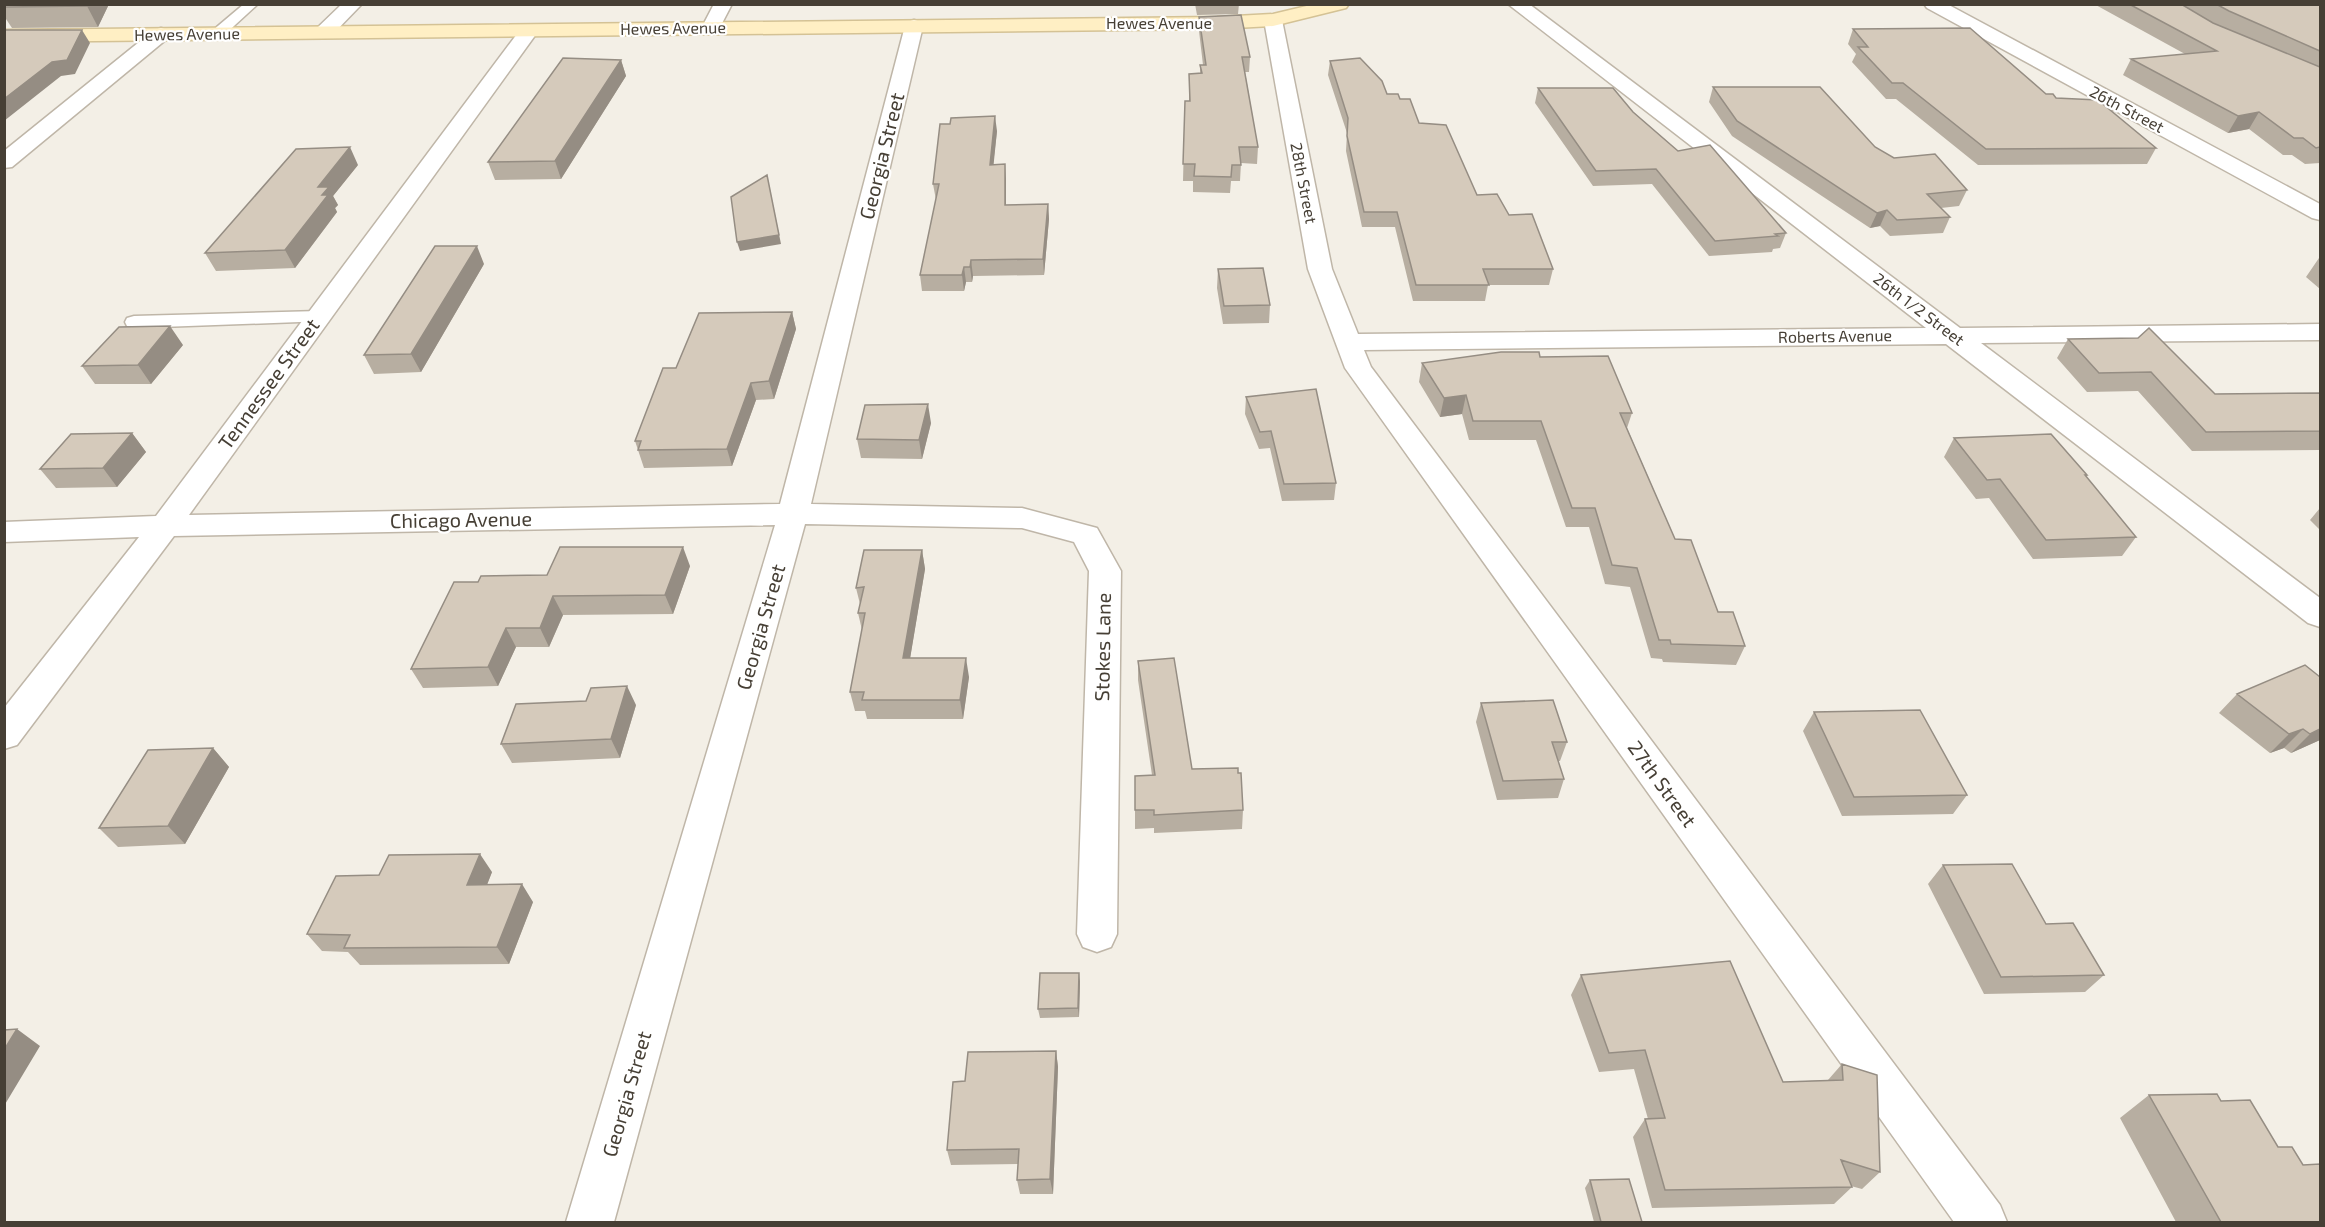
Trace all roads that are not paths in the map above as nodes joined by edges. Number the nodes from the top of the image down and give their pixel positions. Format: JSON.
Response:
{"nodes":[{"id":1,"x":252,"y":4,"type":"edge"},
{"id":2,"x":353,"y":4,"type":"edge"},
{"id":3,"x":723,"y":4,"type":"edge"},
{"id":4,"x":1340,"y":4,"type":"edge"},
{"id":5,"x":1517,"y":4,"type":"edge"},
{"id":6,"x":1933,"y":4,"type":"edge"},
{"id":7,"x":1276,"y":14,"type":"edge"},
{"id":8,"x":914,"y":26,"type":"junction"},
{"id":9,"x":711,"y":27,"type":"junction"},
{"id":10,"x":530,"y":30,"type":"junction"},
{"id":11,"x":323,"y":33,"type":"junction"},
{"id":12,"x":161,"y":34,"type":"junction"},
{"id":13,"x":217,"y":34,"type":"junction"},
{"id":14,"x":4,"y":36,"type":"edge"},
{"id":15,"x":4,"y":162,"type":"edge"},
{"id":16,"x":2320,"y":213,"type":"edge"},
{"id":17,"x":319,"y":317,"type":"junction"},
{"id":18,"x":134,"y":322,"type":"dead end"},
{"id":19,"x":2320,"y":332,"type":"edge"},
{"id":20,"x":1954,"y":335,"type":"junction"},
{"id":21,"x":1349,"y":342,"type":"junction"},
{"id":22,"x":793,"y":514,"type":"junction"},
{"id":23,"x":918,"y":517,"type":"joint"},
{"id":24,"x":165,"y":526,"type":"junction"},
{"id":25,"x":4,"y":532,"type":"edge"},
{"id":26,"x":2320,"y":615,"type":"edge"},
{"id":27,"x":4,"y":735,"type":"edge"},
{"id":28,"x":1096,"y":934,"type":"dead end"},
{"id":29,"x":590,"y":1222,"type":"edge"},
{"id":30,"x":1983,"y":1222,"type":"edge"}],
"edges":[{"from":1,"to":13,"type":"lane"},
{"from":2,"to":11,"type":"street"},
{"from":3,"to":9,"type":"street"},
{"from":4,"to":7,"type":"main road","name":"Hewes Avenue"},
{"from":5,"to":20,"type":"street","name":"26th 1/2 Street"},
{"from":6,"to":16,"type":"street","name":"26th Street"},
{"from":7,"to":8,"type":"main road","name":"Hewes Avenue"},
{"from":7,"to":21,"type":"street","name":"28th Street"},
{"from":8,"to":9,"type":"main road","name":"Hewes Avenue"},
{"from":8,"to":22,"type":"street","name":"Georgia Street"},
{"from":9,"to":10,"type":"main road","name":"Hewes Avenue"},
{"from":10,"to":11,"type":"main road","name":"Hewes Avenue"},
{"from":10,"to":17,"type":"street","name":"Tennessee Street"},
{"from":11,"to":13,"type":"main road","name":"Hewes Avenue"},
{"from":12,"to":13,"type":"main road","name":"Hewes Avenue"},
{"from":12,"to":14,"type":"main road","name":"Hewes Avenue"},
{"from":12,"to":15,"type":"street"},
{"from":17,"to":18,"type":"lane"},
{"from":17,"to":24,"type":"street","name":"Tennessee Street"},
{"from":19,"to":20,"type":"street","name":"Roberts Avenue"},
{"from":20,"to":21,"type":"street","name":"Roberts Avenue"},
{"from":20,"to":26,"type":"street","name":"26th 1/2 Street"},
{"from":21,"to":30,"type":"street","name":"27th Street"},
{"from":22,"to":23,"type":"street","name":"Chicago Avenue"},
{"from":22,"to":24,"type":"street","name":"Chicago Avenue"},
{"from":22,"to":29,"type":"street","name":"Georgia Street"},
{"from":23,"to":28,"type":"street","name":"Stokes Lane"},
{"from":24,"to":25,"type":"street","name":"Chicago Avenue"},
{"from":24,"to":27,"type":"street","name":"Tennessee Street"}]}
